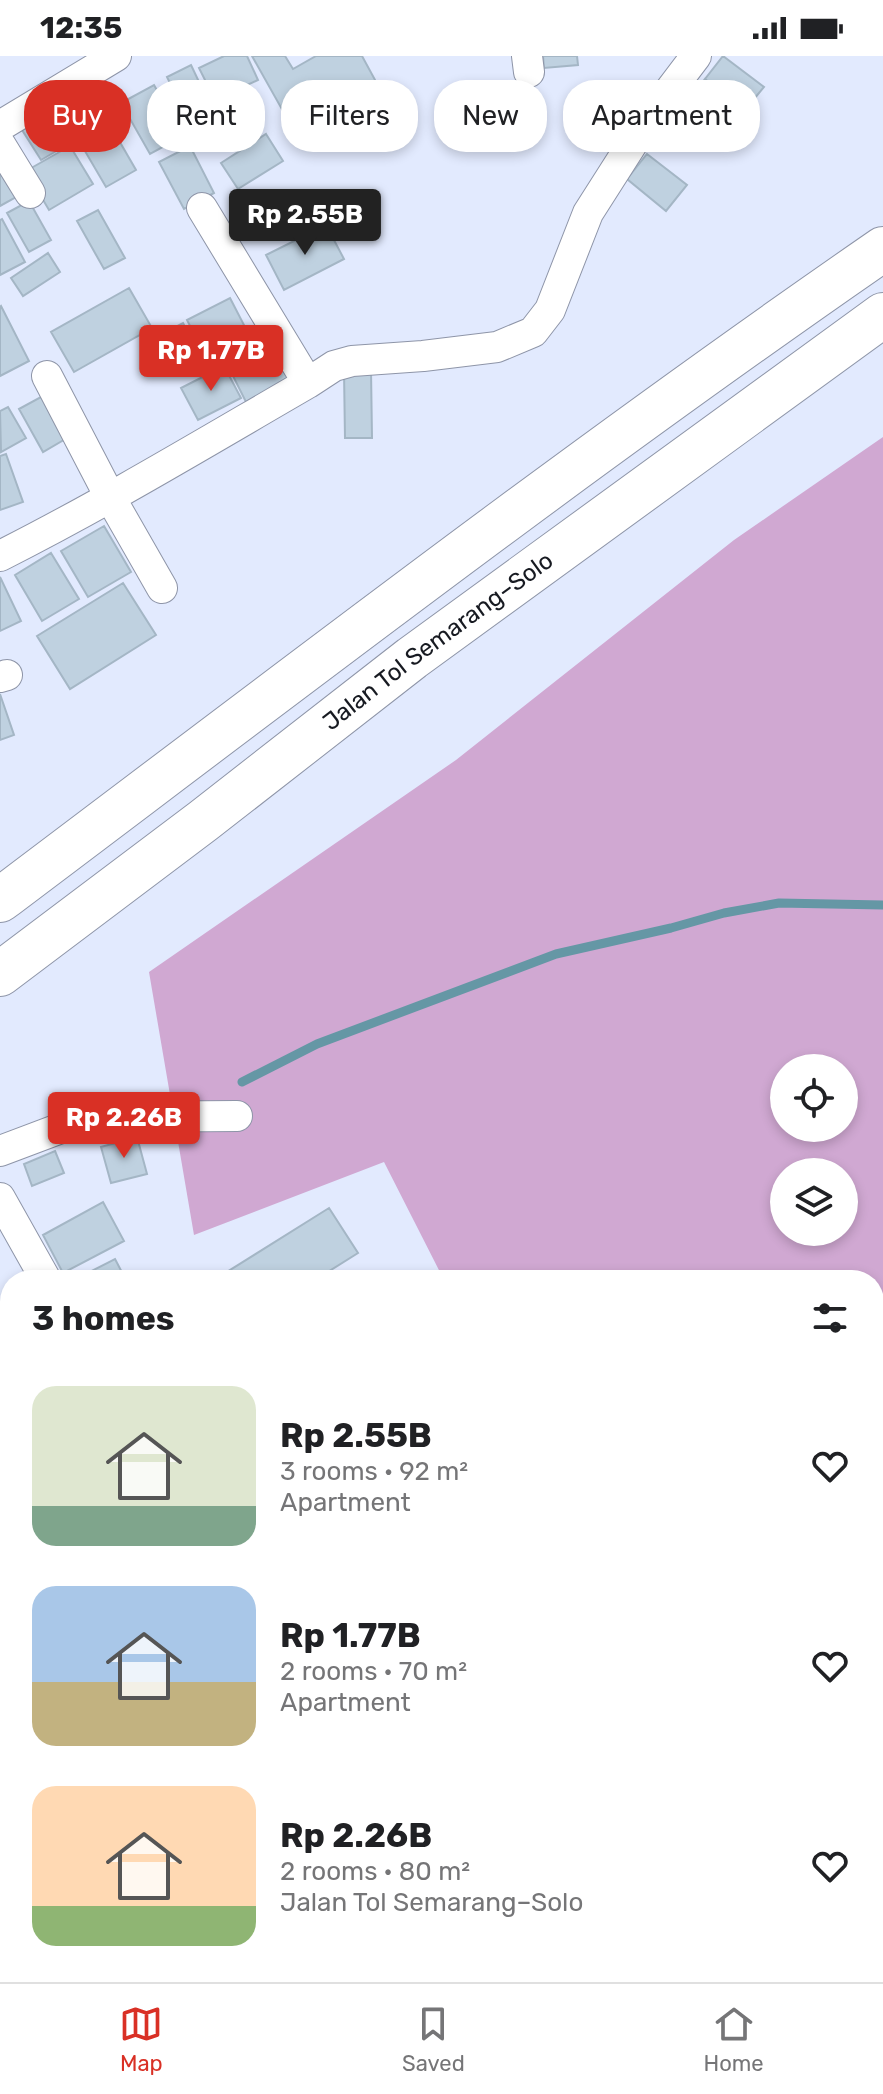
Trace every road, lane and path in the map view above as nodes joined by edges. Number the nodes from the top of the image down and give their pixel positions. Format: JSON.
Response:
{"nodes":[{"id":1,"x":116,"y":56,"type":"edge"},
{"id":2,"x":696,"y":56,"type":"edge"},
{"id":3,"x":0,"y":126,"type":"edge"},
{"id":4,"x":0,"y":144,"type":"edge"},
{"id":5,"x":30,"y":193,"type":"dead end"},
{"id":6,"x":202,"y":208,"type":"dead end"},
{"id":7,"x":883,"y":249,"type":"edge"},
{"id":8,"x":883,"y":315,"type":"edge"},
{"id":9,"x":47,"y":376,"type":"dead end"},
{"id":10,"x":308,"y":383,"type":"junction"},
{"id":11,"x":110,"y":497,"type":"junction"},
{"id":12,"x":0,"y":556,"type":"edge"},
{"id":13,"x":162,"y":588,"type":"dead end"},
{"id":14,"x":0,"y":900,"type":"edge"},
{"id":15,"x":0,"y":974,"type":"edge"},
{"id":16,"x":237,"y":1116,"type":"dead end"},
{"id":17,"x":0,"y":1151,"type":"edge"},
{"id":18,"x":0,"y":1198,"type":"edge"},
{"id":19,"x":40,"y":1270,"type":"edge"}],
"edges":[{"from":1,"to":3,"type":"street"},
{"from":2,"to":10,"type":"street"},
{"from":4,"to":5,"type":"street"},
{"from":6,"to":10,"type":"street"},
{"from":7,"to":14,"type":"highway"},
{"from":8,"to":15,"type":"highway","name":"Jalan Tol Semarang–Solo"},
{"from":9,"to":11,"type":"street"},
{"from":10,"to":11,"type":"street"},
{"from":11,"to":12,"type":"street"},
{"from":11,"to":13,"type":"street"},
{"from":16,"to":17,"type":"street"},
{"from":18,"to":19,"type":"street"}]}
